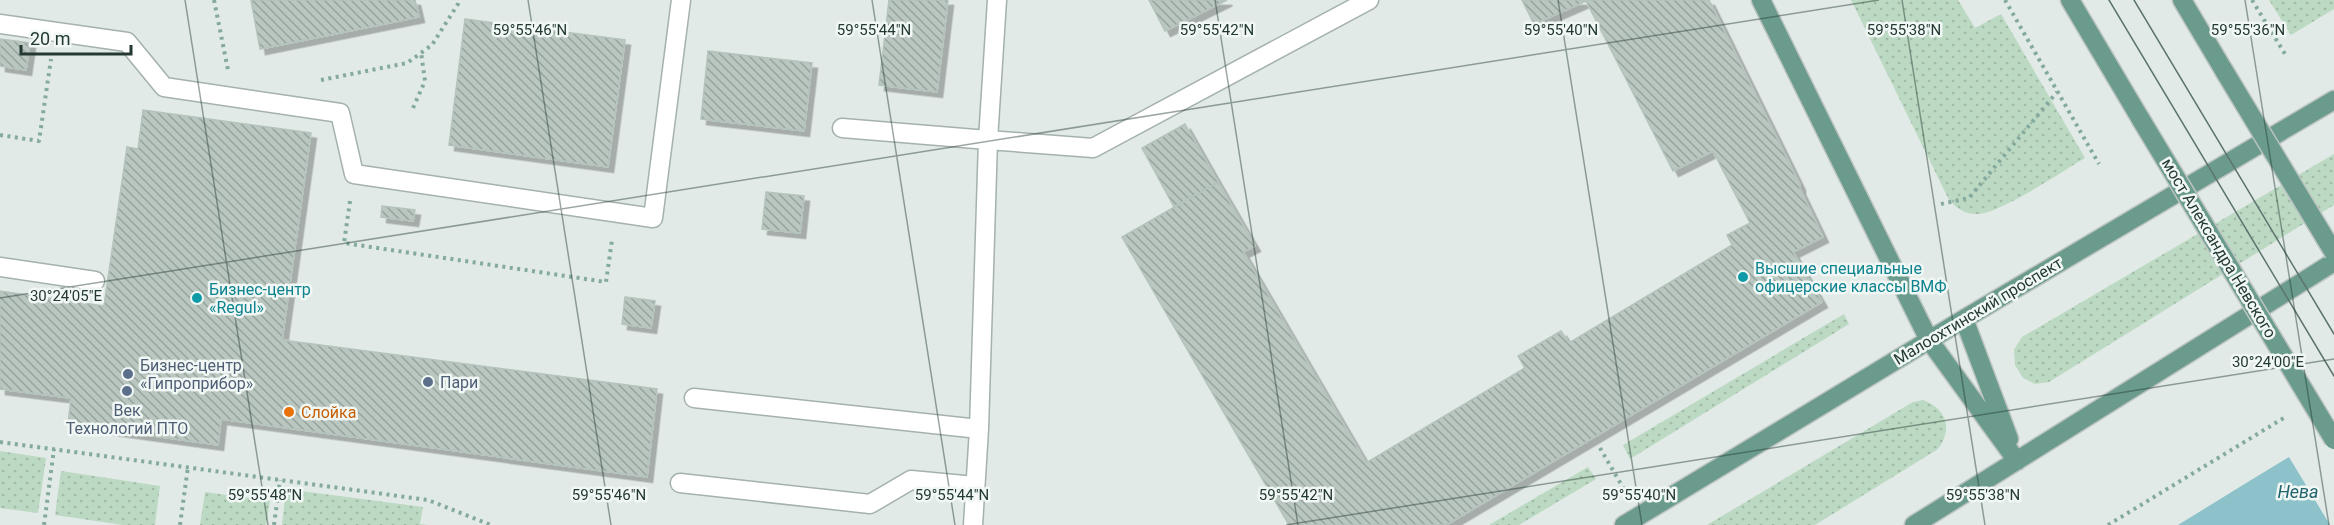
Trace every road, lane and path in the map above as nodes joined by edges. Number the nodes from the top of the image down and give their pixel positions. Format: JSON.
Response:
{"nodes":[{"id":1,"x":213,"y":0,"type":"edge"},
{"id":2,"x":459,"y":0,"type":"edge"},
{"id":3,"x":681,"y":0,"type":"edge"},
{"id":4,"x":997,"y":0,"type":"edge"},
{"id":5,"x":1369,"y":0,"type":"edge"},
{"id":6,"x":1761,"y":0,"type":"edge"},
{"id":7,"x":2004,"y":0,"type":"edge"},
{"id":8,"x":2070,"y":0,"type":"edge"},
{"id":9,"x":2182,"y":0,"type":"edge"},
{"id":10,"x":2252,"y":0,"type":"edge"},
{"id":11,"x":0,"y":24,"type":"edge"},
{"id":12,"x":56,"y":32,"type":"junction"},
{"id":13,"x":421,"y":52,"type":"junction"},
{"id":14,"x":2285,"y":54,"type":"dead end"},
{"id":15,"x":228,"y":71,"type":"junction"},
{"id":16,"x":240,"y":72,"type":"dead end"},
{"id":17,"x":320,"y":80,"type":"dead end"},
{"id":18,"x":2057,"y":92,"type":"junction"},
{"id":19,"x":233,"y":97,"type":"junction"},
{"id":20,"x":2334,"y":100,"type":"edge"},
{"id":21,"x":413,"y":108,"type":"dead end"},
{"id":22,"x":842,"y":128,"type":"dead end"},
{"id":23,"x":0,"y":135,"type":"edge"},
{"id":24,"x":988,"y":140,"type":"junction"},
{"id":25,"x":2099,"y":164,"type":"dead end"},
{"id":26,"x":354,"y":174,"type":"junction"},
{"id":27,"x":1941,"y":204,"type":"dead end"},
{"id":28,"x":616,"y":213,"type":"junction"},
{"id":29,"x":2334,"y":253,"type":"edge"},
{"id":30,"x":2334,"y":262,"type":"edge"},
{"id":31,"x":0,"y":267,"type":"edge"},
{"id":32,"x":95,"y":281,"type":"dead end"},
{"id":33,"x":1964,"y":318,"type":"junction"},
{"id":34,"x":1929,"y":340,"type":"junction"},
{"id":35,"x":694,"y":398,"type":"dead end"},
{"id":36,"x":2294,"y":412,"type":"dead end"},
{"id":37,"x":979,"y":429,"type":"junction"},
{"id":38,"x":2334,"y":440,"type":"edge"},
{"id":39,"x":0,"y":442,"type":"edge"},
{"id":40,"x":1600,"y":448,"type":"dead end"},
{"id":41,"x":54,"y":449,"type":"junction"},
{"id":42,"x":2017,"y":461,"type":"junction"},
{"id":43,"x":188,"y":467,"type":"junction"},
{"id":44,"x":280,"y":480,"type":"junction"},
{"id":45,"x":680,"y":483,"type":"dead end"},
{"id":46,"x":975,"y":486,"type":"junction"},
{"id":47,"x":1632,"y":520,"type":"edge"},
{"id":48,"x":44,"y":525,"type":"edge"},
{"id":49,"x":180,"y":525,"type":"edge"},
{"id":50,"x":274,"y":525,"type":"edge"},
{"id":51,"x":491,"y":525,"type":"edge"},
{"id":52,"x":973,"y":525,"type":"edge"},
{"id":53,"x":1914,"y":525,"type":"edge"},
{"id":54,"x":2108,"y":525,"type":"edge"}],
"edges":[{"from":1,"to":15,"type":"path"},
{"from":2,"to":13,"type":"path"},
{"from":3,"to":28,"type":"lane"},
{"from":4,"to":24,"type":"lane"},
{"from":5,"to":24,"type":"lane"},
{"from":6,"to":34,"type":"main road"},
{"from":7,"to":18,"type":"path"},
{"from":8,"to":38,"type":"main road","name":"мост Александра Невского","bridge":true},
{"from":9,"to":29,"type":"main road","bridge":true},
{"from":10,"to":14,"type":"path"},
{"from":11,"to":12,"type":"lane"},
{"from":12,"to":19,"type":"lane"},
{"from":12,"to":23,"type":"path"},
{"from":13,"to":17,"type":"path"},
{"from":13,"to":21,"type":"path"},
{"from":15,"to":16,"type":"path"},
{"from":15,"to":19,"type":"path"},
{"from":18,"to":25,"type":"path"},
{"from":18,"to":27,"type":"path"},
{"from":19,"to":26,"type":"lane"},
{"from":20,"to":33,"type":"main road","name":"Малоохтинский проспект"},
{"from":22,"to":24,"type":"lane"},
{"from":24,"to":37,"type":"lane"},
{"from":26,"to":28,"type":"lane"},
{"from":26,"to":28,"type":"path"},
{"from":30,"to":42,"type":"main road"},
{"from":31,"to":32,"type":"lane"},
{"from":33,"to":34,"type":"main road","name":"Малоохтинский проспект"},
{"from":33,"to":42,"type":"main road"},
{"from":34,"to":42,"type":"main road"},
{"from":34,"to":47,"type":"main road","name":"Малоохтинский проспект"},
{"from":35,"to":37,"type":"lane"},
{"from":36,"to":54,"type":"path"},
{"from":37,"to":46,"type":"lane"},
{"from":39,"to":41,"type":"path"},
{"from":40,"to":47,"type":"path"},
{"from":41,"to":43,"type":"path"},
{"from":41,"to":48,"type":"path"},
{"from":42,"to":53,"type":"main road"},
{"from":43,"to":44,"type":"path"},
{"from":43,"to":49,"type":"path"},
{"from":44,"to":50,"type":"path"},
{"from":44,"to":51,"type":"path"},
{"from":45,"to":46,"type":"lane"},
{"from":46,"to":52,"type":"lane"}]}
